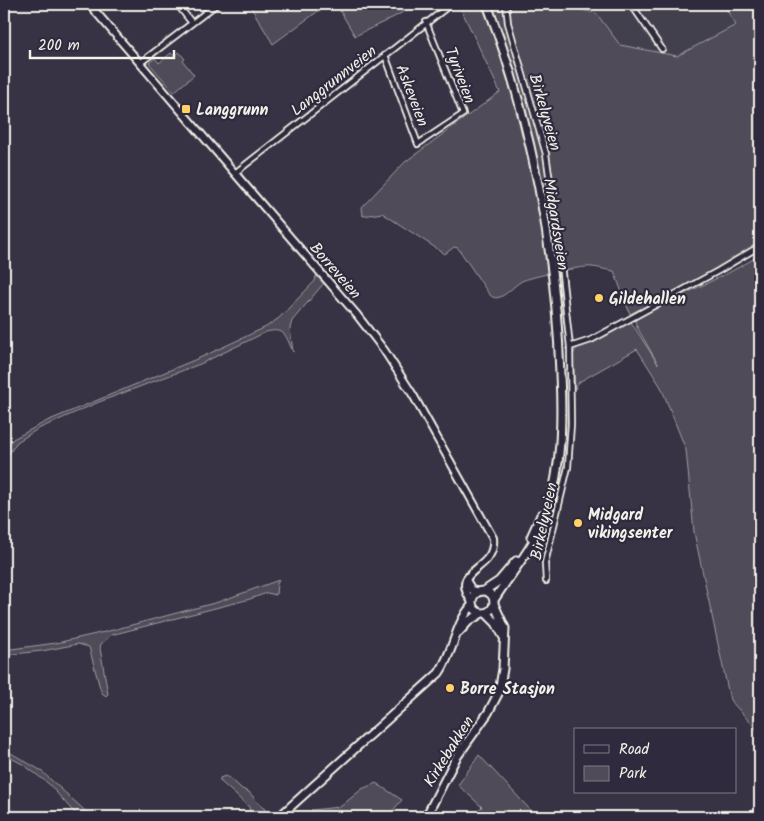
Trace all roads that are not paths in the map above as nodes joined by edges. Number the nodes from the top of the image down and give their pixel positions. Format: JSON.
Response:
{"nodes":[{"id":1,"x":89,"y":4,"type":"edge"},
{"id":2,"x":177,"y":4,"type":"edge"},
{"id":3,"x":217,"y":4,"type":"edge"},
{"id":4,"x":487,"y":4,"type":"edge"},
{"id":5,"x":506,"y":4,"type":"edge"},
{"id":6,"x":631,"y":4,"type":"edge"},
{"id":7,"x":449,"y":5,"type":"edge"},
{"id":8,"x":192,"y":22,"type":"junction"},
{"id":9,"x":426,"y":22,"type":"junction"},
{"id":10,"x":662,"y":49,"type":"dead end"},
{"id":11,"x":385,"y":56,"type":"junction"},
{"id":12,"x":140,"y":63,"type":"junction"},
{"id":13,"x":442,"y":128,"type":"joint"},
{"id":14,"x":235,"y":173,"type":"junction"},
{"id":15,"x":760,"y":246,"type":"edge"},
{"id":16,"x":570,"y":347,"type":"junction"},
{"id":17,"x":558,"y":455,"type":"junction"},
{"id":18,"x":466,"y":580,"type":"junction"},
{"id":19,"x":546,"y":581,"type":"dead end"},
{"id":20,"x":482,"y":592,"type":"junction"},
{"id":21,"x":494,"y":602,"type":"junction"},
{"id":22,"x":472,"y":604,"type":"junction"},
{"id":23,"x":484,"y":613,"type":"junction"},
{"id":24,"x":456,"y":637,"type":"junction"},
{"id":25,"x":505,"y":641,"type":"junction"},
{"id":26,"x":279,"y":817,"type":"edge"},
{"id":27,"x":426,"y":817,"type":"edge"}],
"edges":[{"from":1,"to":12,"type":"main road","name":"Borreveien"},
{"from":2,"to":8,"type":"street"},
{"from":3,"to":8,"type":"street"},
{"from":4,"to":17,"type":"main road","name":"Midgardsveien"},
{"from":5,"to":16,"type":"street","name":"Birkelyveien"},
{"from":6,"to":10,"type":"street"},
{"from":7,"to":9,"type":"street","name":"Langgrunnveien"},
{"from":8,"to":12,"type":"street"},
{"from":9,"to":11,"type":"street","name":"Langgrunnveien"},
{"from":9,"to":13,"type":"street","name":"Tyriveien"},
{"from":11,"to":13,"type":"street","name":"Askeveien"},
{"from":11,"to":14,"type":"street","name":"Langgrunnveien"},
{"from":12,"to":14,"type":"main road","name":"Borreveien"},
{"from":14,"to":18,"type":"main road","name":"Borreveien"},
{"from":15,"to":16,"type":"street"},
{"from":16,"to":19,"type":"street","name":"Birkelyveien"},
{"from":17,"to":20,"type":"main road","name":"Midgardsveien"},
{"from":17,"to":21,"type":"main road","name":"Midgardsveien"},
{"from":18,"to":20,"type":"main road"},
{"from":18,"to":22,"type":"main road"},
{"from":20,"to":21,"type":"main road"},
{"from":20,"to":22,"type":"main road"},
{"from":21,"to":23,"type":"main road"},
{"from":21,"to":25,"type":"main road","name":"Kirkebakken"},
{"from":22,"to":23,"type":"main road"},
{"from":22,"to":24,"type":"main road"},
{"from":23,"to":24,"type":"main road"},
{"from":23,"to":25,"type":"main road"},
{"from":24,"to":26,"type":"main road"},
{"from":25,"to":27,"type":"main road","name":"Kirkebakken"}]}
